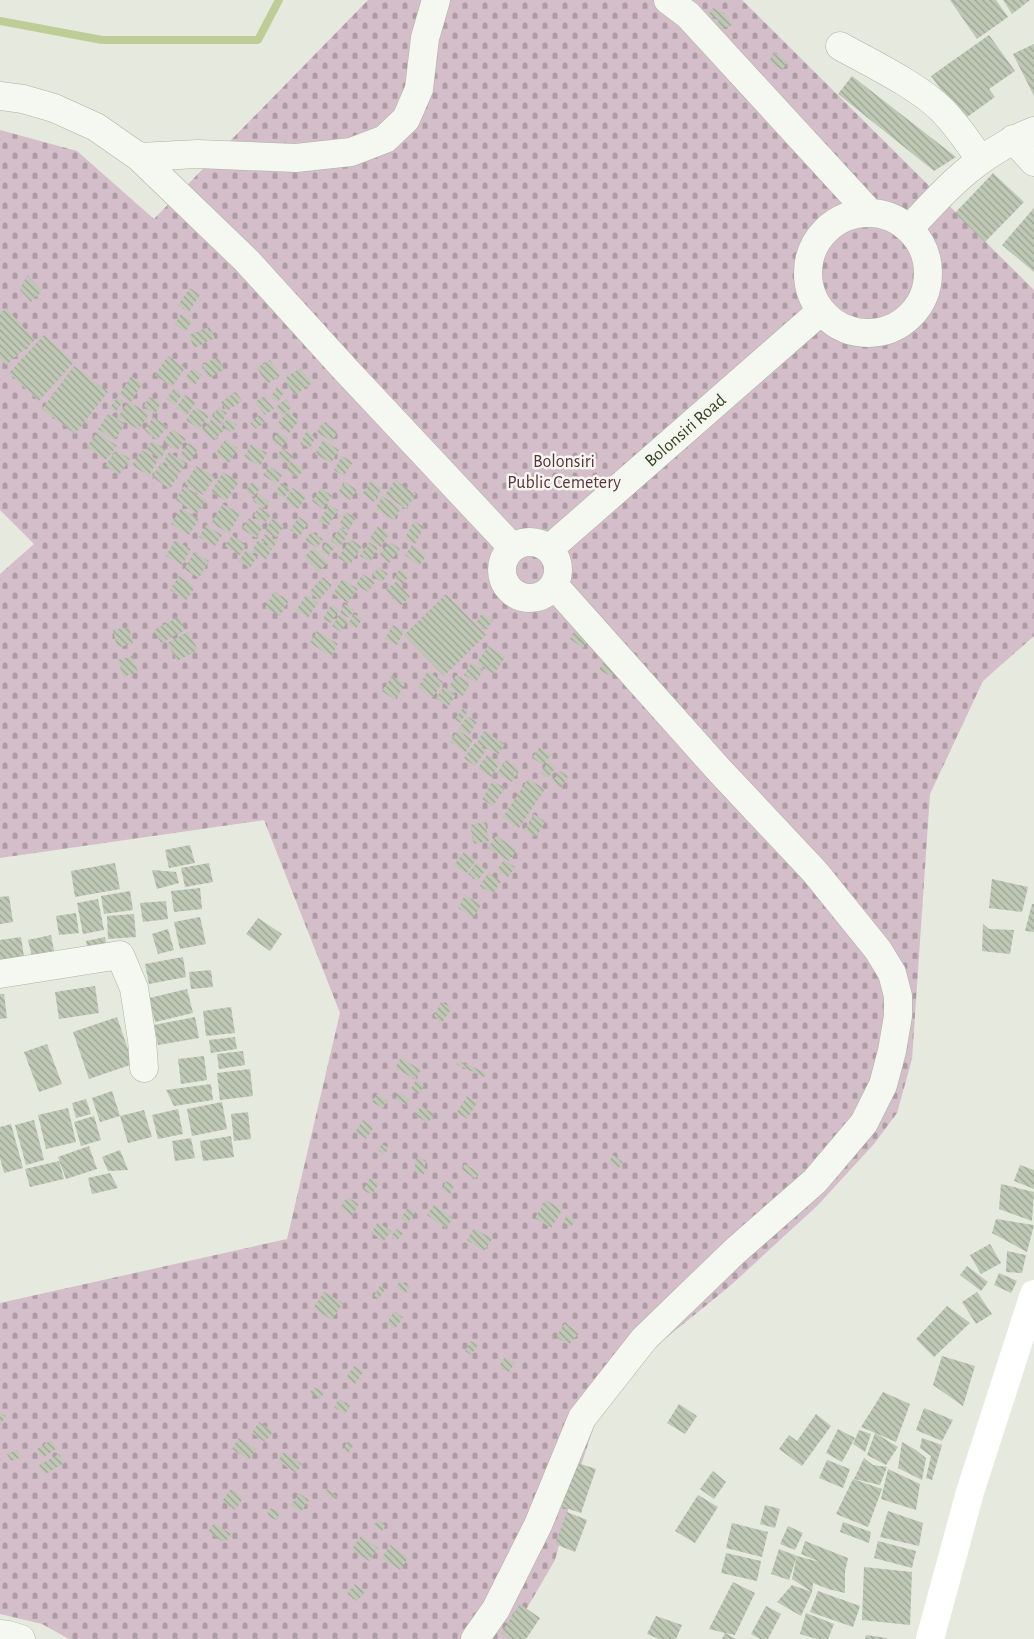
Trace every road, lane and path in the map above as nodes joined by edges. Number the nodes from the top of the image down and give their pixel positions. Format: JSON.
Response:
{"nodes":[{"id":1,"x":436,"y":0,"type":"edge"},
{"id":2,"x":668,"y":0,"type":"edge"},
{"id":3,"x":840,"y":46,"type":"dead end"},
{"id":4,"x":0,"y":96,"type":"edge"},
{"id":5,"x":1024,"y":135,"type":"edge"},
{"id":6,"x":139,"y":157,"type":"junction"},
{"id":7,"x":980,"y":159,"type":"junction"},
{"id":8,"x":1034,"y":162,"type":"edge"},
{"id":9,"x":870,"y":213,"type":"junction"},
{"id":10,"x":909,"y":229,"type":"junction"},
{"id":11,"x":821,"y":311,"type":"junction"},
{"id":12,"x":512,"y":547,"type":"junction"},
{"id":13,"x":549,"y":549,"type":"junction"},
{"id":14,"x":554,"y":585,"type":"junction"},
{"id":15,"x":0,"y":974,"type":"edge"},
{"id":16,"x":144,"y":1068,"type":"dead end"},
{"id":17,"x":1034,"y":1294,"type":"edge"},
{"id":18,"x":0,"y":1634,"type":"edge"},
{"id":19,"x":21,"y":1639,"type":"edge"},
{"id":20,"x":475,"y":1639,"type":"edge"},
{"id":21,"x":930,"y":1639,"type":"edge"}],
"edges":[{"from":1,"to":6,"type":"street"},
{"from":2,"to":9,"type":"street"},
{"from":3,"to":7,"type":"street"},
{"from":4,"to":6,"type":"street"},
{"from":5,"to":7,"type":"street"},
{"from":5,"to":8,"type":"street"},
{"from":6,"to":12,"type":"street"},
{"from":7,"to":10,"type":"street"},
{"from":9,"to":10,"type":"street"},
{"from":9,"to":11,"type":"street"},
{"from":10,"to":11,"type":"street"},
{"from":11,"to":13,"type":"street","name":"Bolonsiri Road"},
{"from":12,"to":13,"type":"street"},
{"from":12,"to":14,"type":"street"},
{"from":13,"to":14,"type":"street"},
{"from":14,"to":20,"type":"street"},
{"from":15,"to":16,"type":"street"},
{"from":17,"to":21,"type":"main road"},
{"from":18,"to":19,"type":"street"}]}
